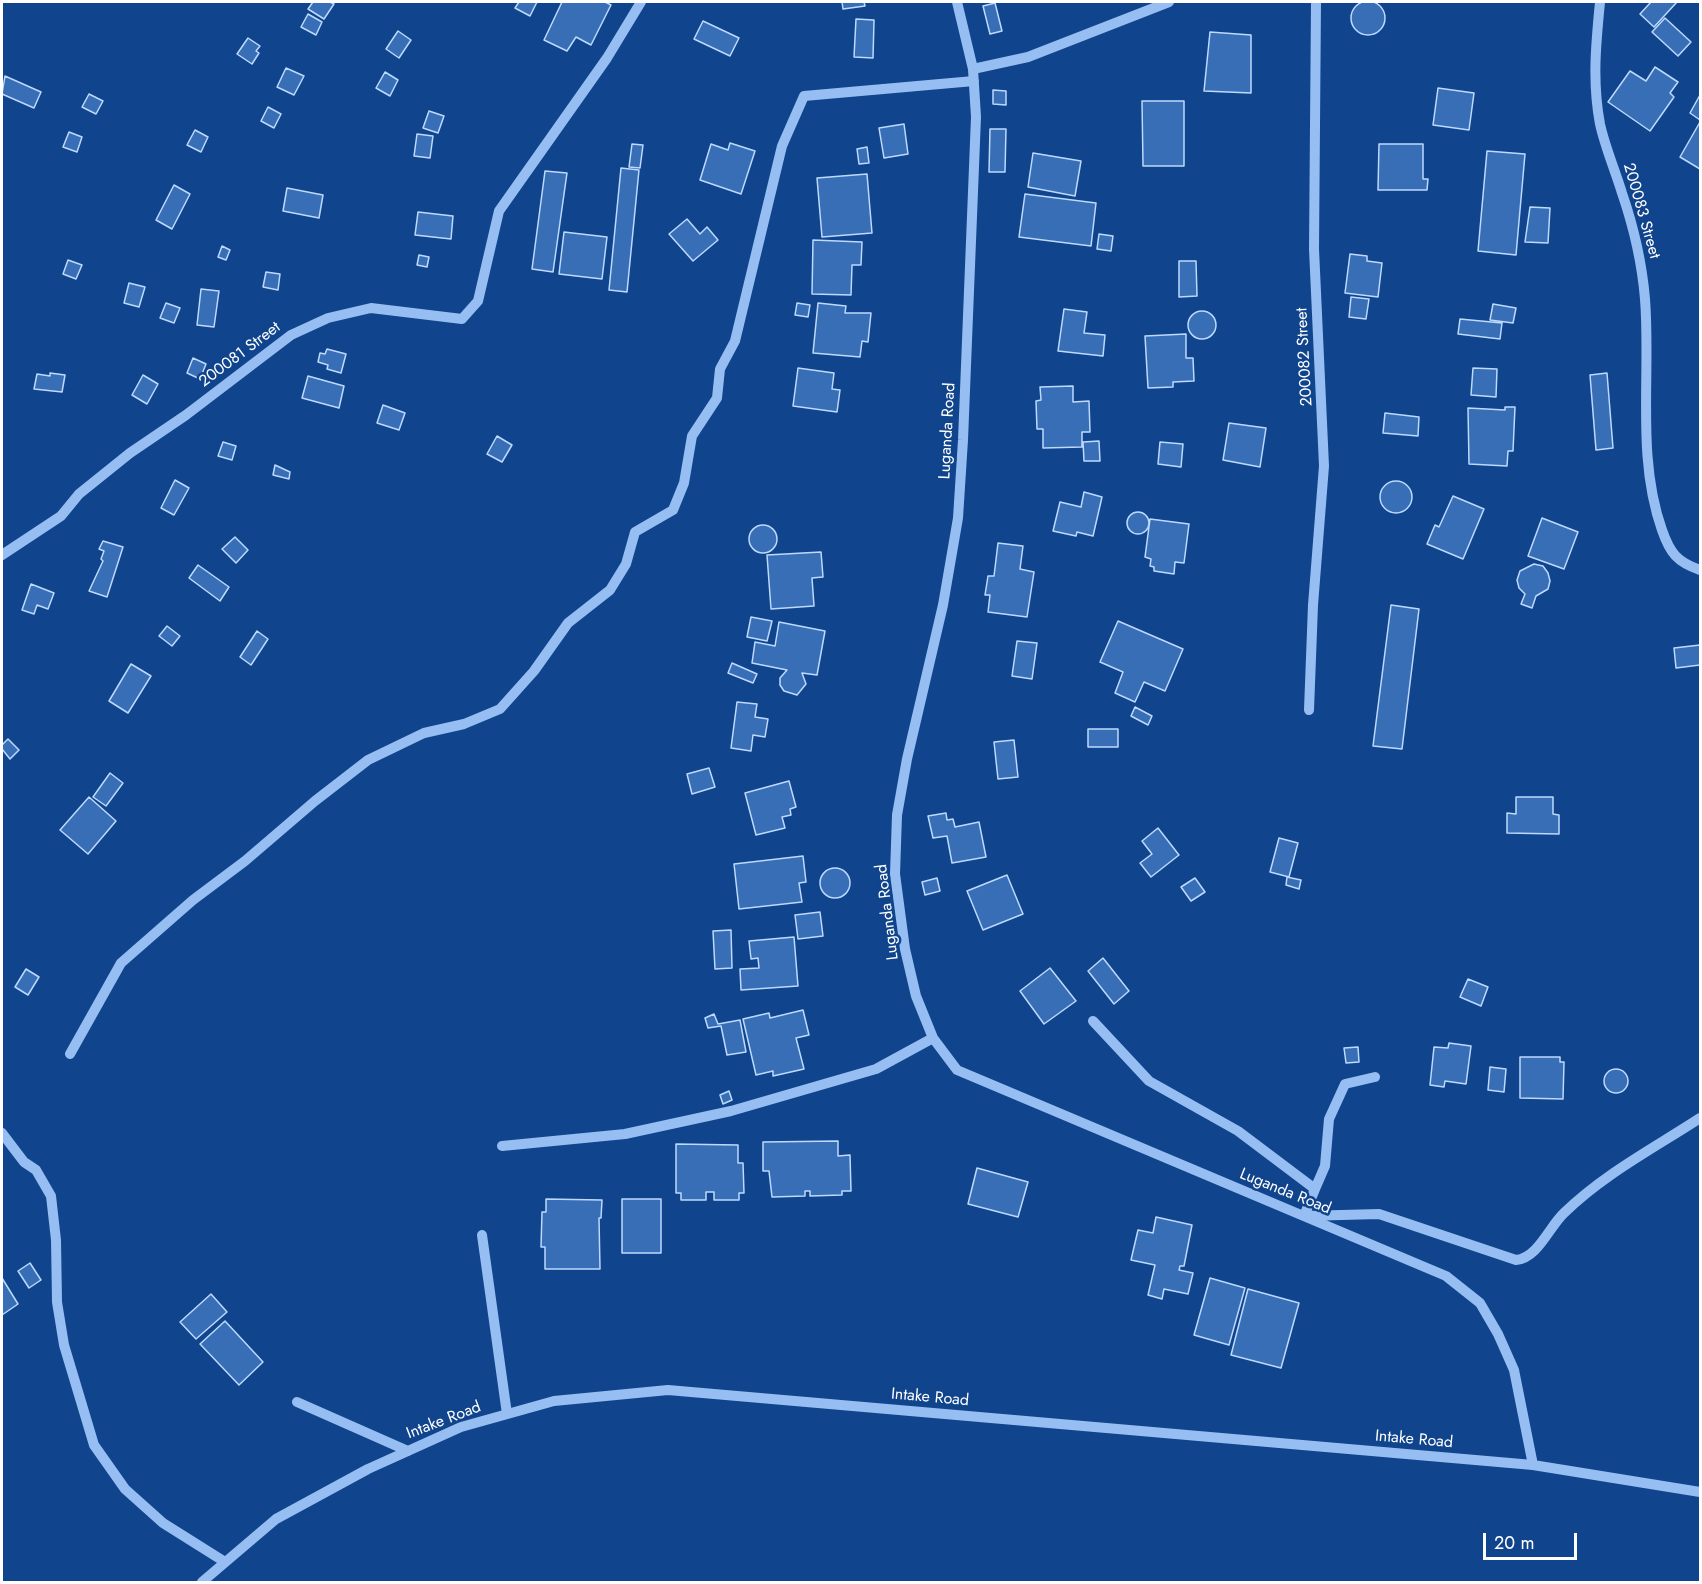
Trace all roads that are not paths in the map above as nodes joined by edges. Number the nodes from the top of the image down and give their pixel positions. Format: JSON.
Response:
{"nodes":[{"id":1,"x":641,"y":2,"type":"edge"},
{"id":2,"x":957,"y":2,"type":"edge"},
{"id":3,"x":1169,"y":2,"type":"edge"},
{"id":4,"x":1316,"y":2,"type":"edge"},
{"id":5,"x":1600,"y":2,"type":"edge"},
{"id":6,"x":973,"y":69,"type":"junction"},
{"id":7,"x":974,"y":81,"type":"junction"},
{"id":8,"x":2,"y":555,"type":"edge"},
{"id":9,"x":1701,"y":570,"type":"edge"},
{"id":10,"x":1309,"y":710,"type":"dead end"},
{"id":11,"x":1092,"y":1021,"type":"dead end"},
{"id":12,"x":933,"y":1038,"type":"junction"},
{"id":13,"x":70,"y":1054,"type":"dead end"},
{"id":14,"x":1375,"y":1077,"type":"dead end"},
{"id":15,"x":1701,"y":1118,"type":"edge"},
{"id":16,"x":2,"y":1133,"type":"edge"},
{"id":17,"x":502,"y":1146,"type":"dead end"},
{"id":18,"x":1315,"y":1189,"type":"junction"},
{"id":19,"x":1304,"y":1216,"type":"junction"},
{"id":20,"x":482,"y":1235,"type":"dead end"},
{"id":21,"x":297,"y":1402,"type":"dead end"},
{"id":22,"x":507,"y":1414,"type":"junction"},
{"id":23,"x":408,"y":1451,"type":"junction"},
{"id":24,"x":1533,"y":1465,"type":"junction"},
{"id":25,"x":1701,"y":1492,"type":"edge"},
{"id":26,"x":225,"y":1562,"type":"junction"},
{"id":27,"x":202,"y":1582,"type":"edge"}],
"edges":[{"from":1,"to":8,"type":"street","name":"200081 Street"},
{"from":2,"to":6,"type":"street","name":"Luganda Road"},
{"from":3,"to":6,"type":"street"},
{"from":4,"to":10,"type":"street","name":"200082 Street"},
{"from":5,"to":9,"type":"street","name":"200083 Street"},
{"from":6,"to":7,"type":"street","name":"Luganda Road"},
{"from":7,"to":12,"type":"street","name":"Luganda Road"},
{"from":7,"to":13,"type":"street"},
{"from":11,"to":18,"type":"street"},
{"from":12,"to":17,"type":"street"},
{"from":12,"to":19,"type":"street","name":"Luganda Road"},
{"from":14,"to":18,"type":"street"},
{"from":15,"to":19,"type":"street"},
{"from":16,"to":26,"type":"street"},
{"from":18,"to":19,"type":"street"},
{"from":19,"to":24,"type":"street","name":"Luganda Road"},
{"from":20,"to":22,"type":"street"},
{"from":21,"to":23,"type":"street"},
{"from":22,"to":23,"type":"street","name":"Intake Road"},
{"from":22,"to":24,"type":"street","name":"Intake Road"},
{"from":23,"to":26,"type":"street","name":"Intake Road"},
{"from":24,"to":25,"type":"street","name":"Intake Road"},
{"from":26,"to":27,"type":"street","name":"Intake Road"}]}
